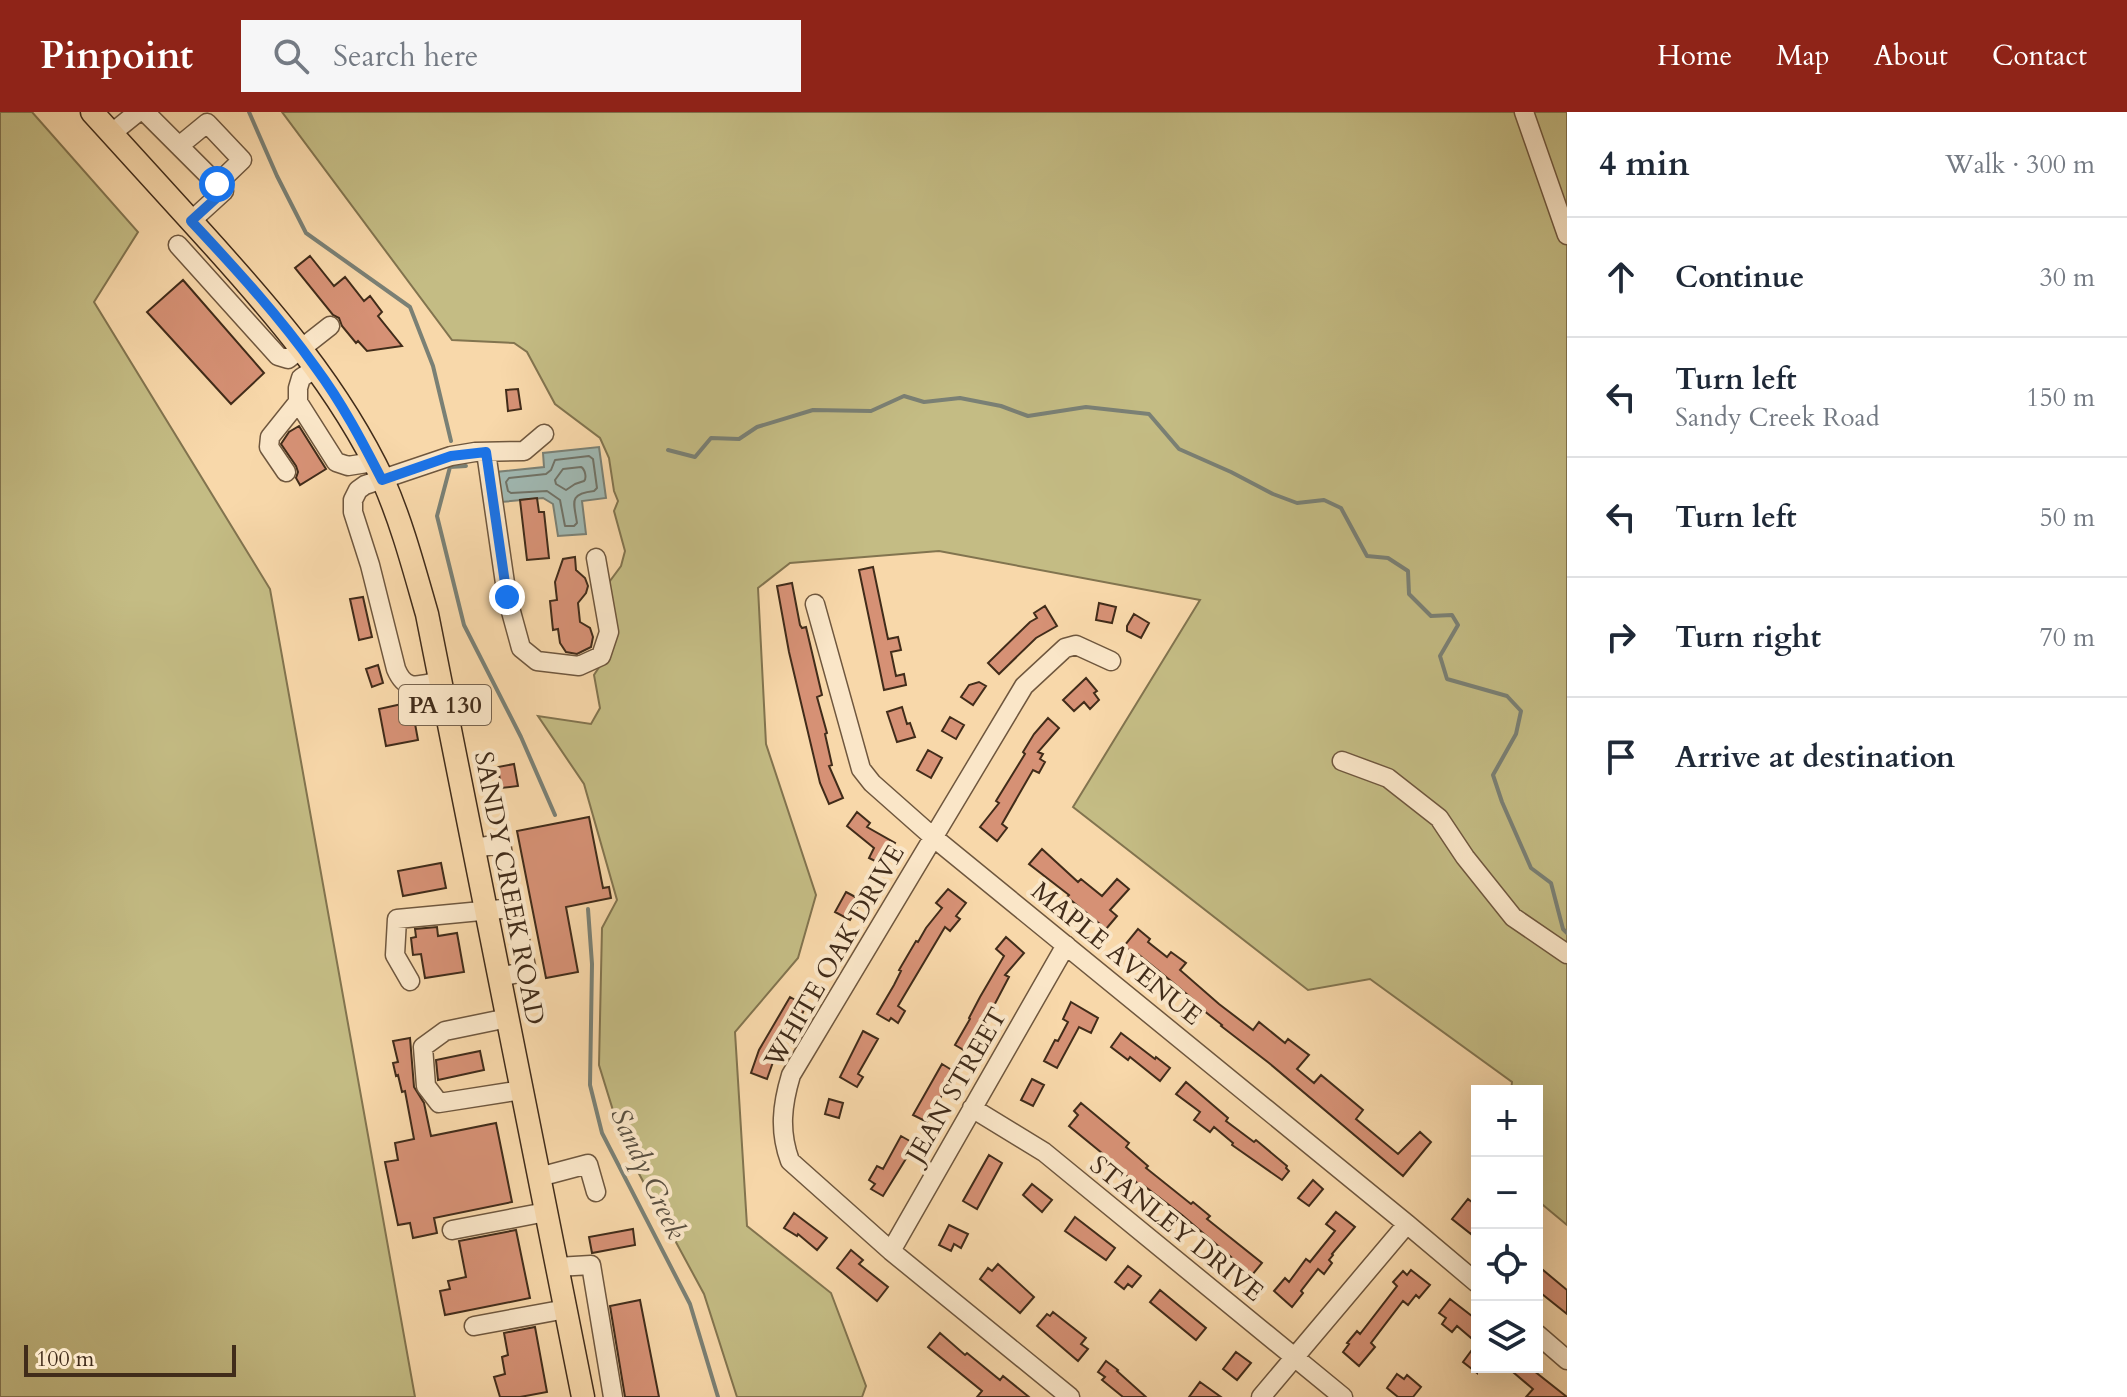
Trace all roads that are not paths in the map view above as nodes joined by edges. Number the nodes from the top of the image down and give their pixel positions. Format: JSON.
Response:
{"nodes":[{"id":1,"x":92,"y":112,"type":"edge"},
{"id":2,"x":138,"y":112,"type":"edge"},
{"id":3,"x":145,"y":112,"type":"edge"},
{"id":4,"x":1524,"y":112,"type":"edge"},
{"id":5,"x":112,"y":133,"type":"junction"},
{"id":6,"x":179,"y":146,"type":"junction"},
{"id":7,"x":217,"y":184,"type":"junction"},
{"id":8,"x":191,"y":221,"type":"junction"},
{"id":9,"x":1567,"y":235,"type":"edge"},
{"id":10,"x":178,"y":245,"type":"dead end"},
{"id":11,"x":330,"y":326,"type":"dead end"},
{"id":12,"x":302,"y":349,"type":"junction"},
{"id":13,"x":316,"y":368,"type":"junction"},
{"id":14,"x":298,"y":402,"type":"junction"},
{"id":15,"x":544,"y":434,"type":"dead end"},
{"id":16,"x":486,"y":452,"type":"junction"},
{"id":17,"x":378,"y":471,"type":"junction"},
{"id":18,"x":286,"y":472,"type":"dead end"},
{"id":19,"x":596,"y":558,"type":"dead end"},
{"id":20,"x":815,"y":604,"type":"dead end"},
{"id":21,"x":1111,"y":661,"type":"dead end"},
{"id":22,"x":441,"y":681,"type":"junction"},
{"id":23,"x":1342,"y":761,"type":"dead end"},
{"id":24,"x":933,"y":837,"type":"junction"},
{"id":25,"x":474,"y":848,"type":"junction"},
{"id":26,"x":513,"y":908,"type":"junction"},
{"id":27,"x":487,"y":912,"type":"junction"},
{"id":28,"x":1066,"y":945,"type":"junction"},
{"id":29,"x":1567,"y":954,"type":"edge"},
{"id":30,"x":500,"y":977,"type":"junction"},
{"id":31,"x":410,"y":981,"type":"dead end"},
{"id":32,"x":508,"y":1018,"type":"junction"},
{"id":33,"x":522,"y":1090,"type":"junction"},
{"id":34,"x":972,"y":1108,"type":"junction"},
{"id":35,"x":539,"y":1177,"type":"junction"},
{"id":36,"x":596,"y":1192,"type":"dead end"},
{"id":37,"x":546,"y":1212,"type":"junction"},
{"id":38,"x":1407,"y":1224,"type":"junction"},
{"id":39,"x":452,"y":1230,"type":"dead end"},
{"id":40,"x":891,"y":1251,"type":"junction"},
{"id":41,"x":557,"y":1267,"type":"junction"},
{"id":42,"x":1471,"y":1278,"type":"edge"},
{"id":43,"x":566,"y":1309,"type":"junction"},
{"id":44,"x":474,"y":1326,"type":"dead end"},
{"id":45,"x":1543,"y":1339,"type":"edge"},
{"id":46,"x":1294,"y":1357,"type":"junction"},
{"id":47,"x":1567,"y":1360,"type":"edge"},
{"id":48,"x":583,"y":1397,"type":"edge"},
{"id":49,"x":613,"y":1397,"type":"edge"},
{"id":50,"x":1070,"y":1397,"type":"edge"},
{"id":51,"x":1261,"y":1397,"type":"edge"},
{"id":52,"x":1343,"y":1397,"type":"edge"}],
"edges":[{"from":1,"to":5,"type":"main road","name":"SANDY CREEK ROAD","number":"PA 130"},
{"from":2,"to":5,"type":"street"},
{"from":3,"to":6,"type":"street"},
{"from":4,"to":9,"type":"street"},
{"from":5,"to":8,"type":"main road","name":"SANDY CREEK ROAD","number":"PA 130"},
{"from":6,"to":7,"type":"street"},
{"from":6,"to":7,"type":"street"},
{"from":7,"to":8,"type":"street"},
{"from":8,"to":12,"type":"main road","name":"SANDY CREEK ROAD","number":"PA 130"},
{"from":10,"to":12,"type":"street"},
{"from":11,"to":12,"type":"street"},
{"from":12,"to":13,"type":"main road","name":"SANDY CREEK ROAD","number":"PA 130"},
{"from":13,"to":14,"type":"street"},
{"from":13,"to":17,"type":"main road","name":"SANDY CREEK ROAD","number":"PA 130"},
{"from":14,"to":17,"type":"street"},
{"from":14,"to":18,"type":"street"},
{"from":15,"to":16,"type":"street"},
{"from":16,"to":17,"type":"street"},
{"from":16,"to":19,"type":"street"},
{"from":17,"to":22,"type":"main road","name":"SANDY CREEK ROAD","number":"PA 130"},
{"from":17,"to":22,"type":"street"},
{"from":20,"to":24,"type":"street","name":"MAPLE AVENUE"},
{"from":21,"to":24,"type":"street","name":"WHITE OAK DRIVE"},
{"from":22,"to":25,"type":"main road","name":"SANDY CREEK ROAD","number":"PA 130"},
{"from":23,"to":29,"type":"street"},
{"from":24,"to":28,"type":"street","name":"MAPLE AVENUE"},
{"from":24,"to":40,"type":"street","name":"WHITE OAK DRIVE"},
{"from":25,"to":26,"type":"street"},
{"from":25,"to":27,"type":"main road","name":"SANDY CREEK ROAD","number":"PA 130"},
{"from":26,"to":27,"type":"street"},
{"from":26,"to":30,"type":"street"},
{"from":27,"to":30,"type":"main road","name":"SANDY CREEK ROAD","number":"PA 130"},
{"from":27,"to":31,"type":"street"},
{"from":28,"to":34,"type":"street","name":"JEAN STREET"},
{"from":28,"to":38,"type":"street","name":"MAPLE AVENUE"},
{"from":30,"to":32,"type":"main road","name":"SANDY CREEK ROAD","number":"PA 130"},
{"from":32,"to":33,"type":"main road","name":"SANDY CREEK ROAD","number":"PA 130"},
{"from":32,"to":33,"type":"street"},
{"from":33,"to":35,"type":"main road","name":"SANDY CREEK ROAD","number":"PA 130"},
{"from":34,"to":40,"type":"street","name":"JEAN STREET"},
{"from":34,"to":46,"type":"street","name":"STANLEY DRIVE"},
{"from":35,"to":36,"type":"street"},
{"from":35,"to":37,"type":"main road","name":"SANDY CREEK ROAD","number":"PA 130"},
{"from":37,"to":39,"type":"street"},
{"from":37,"to":41,"type":"main road","name":"SANDY CREEK ROAD","number":"PA 130"},
{"from":38,"to":42,"type":"street","name":"MAPLE AVENUE"},
{"from":38,"to":46,"type":"street"},
{"from":40,"to":50,"type":"street","name":"WHITE OAK DRIVE"},
{"from":41,"to":43,"type":"main road","name":"SANDY CREEK ROAD","number":"PA 130"},
{"from":41,"to":49,"type":"street"},
{"from":43,"to":44,"type":"street"},
{"from":43,"to":48,"type":"main road","name":"SANDY CREEK ROAD","number":"PA 130"},
{"from":45,"to":47,"type":"street"},
{"from":46,"to":51,"type":"street"},
{"from":46,"to":52,"type":"street","name":"STANLEY DRIVE"}]}
